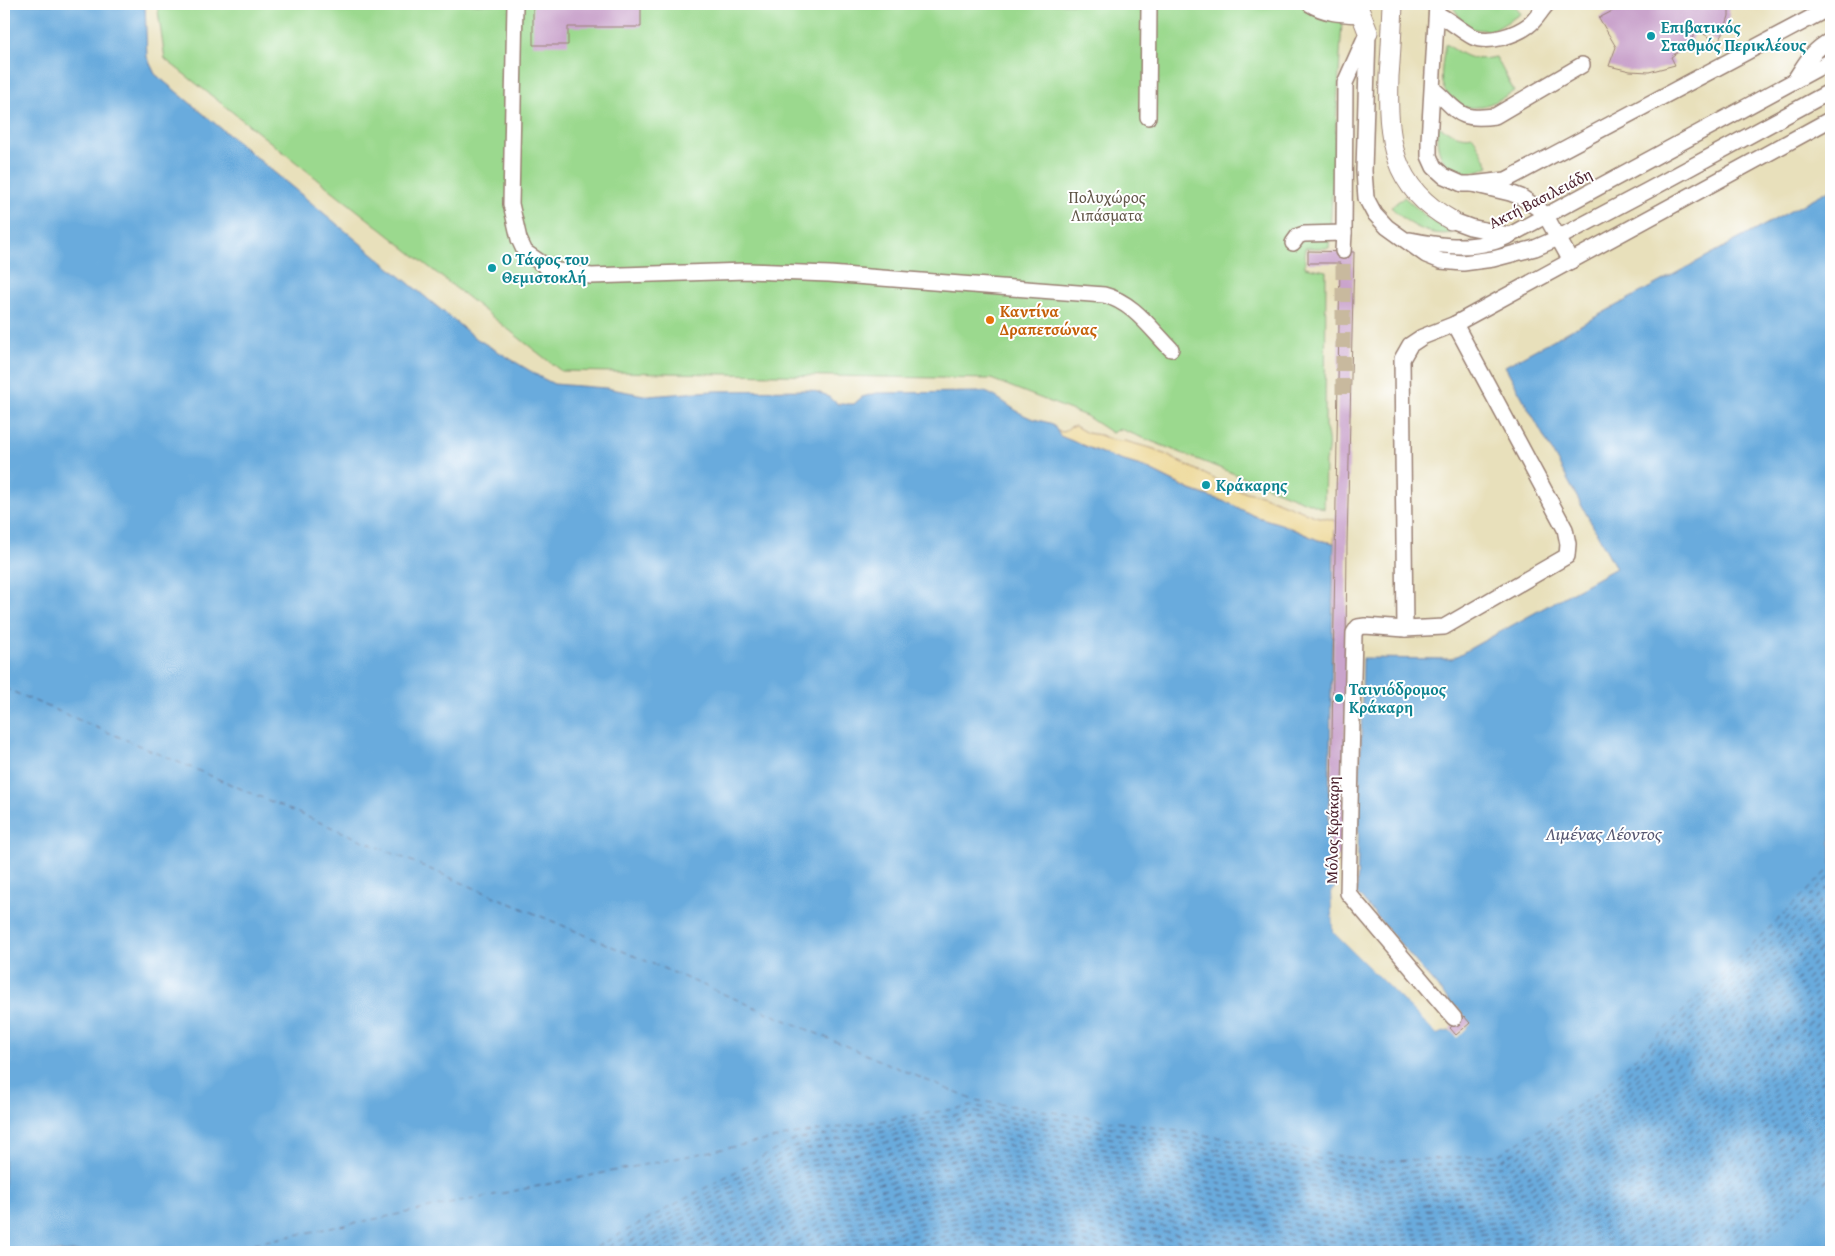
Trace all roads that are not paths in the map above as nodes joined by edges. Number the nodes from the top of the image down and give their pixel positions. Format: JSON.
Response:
{"nodes":[{"id":1,"x":515,"y":4,"type":"edge"},
{"id":2,"x":1149,"y":4,"type":"edge"},
{"id":3,"x":1310,"y":4,"type":"edge"},
{"id":4,"x":1393,"y":4,"type":"edge"},
{"id":5,"x":1547,"y":4,"type":"edge"},
{"id":6,"x":1831,"y":7,"type":"edge"},
{"id":7,"x":1437,"y":9,"type":"edge"},
{"id":8,"x":1364,"y":14,"type":"edge"},
{"id":9,"x":1831,"y":40,"type":"edge"},
{"id":10,"x":1831,"y":61,"type":"edge"},
{"id":11,"x":1582,"y":65,"type":"dead end"},
{"id":12,"x":1793,"y":82,"type":"junction"},
{"id":13,"x":1433,"y":89,"type":"junction"},
{"id":14,"x":1831,"y":91,"type":"edge"},
{"id":15,"x":1148,"y":117,"type":"dead end"},
{"id":16,"x":1831,"y":119,"type":"edge"},
{"id":17,"x":1472,"y":184,"type":"junction"},
{"id":18,"x":1546,"y":216,"type":"junction"},
{"id":19,"x":1451,"y":220,"type":"joint"},
{"id":20,"x":1344,"y":232,"type":"junction"},
{"id":21,"x":1510,"y":235,"type":"junction"},
{"id":22,"x":1558,"y":238,"type":"junction"},
{"id":23,"x":1406,"y":239,"type":"junction"},
{"id":24,"x":1293,"y":244,"type":"dead end"},
{"id":25,"x":1344,"y":251,"type":"tunnel mouth"},
{"id":26,"x":1571,"y":261,"type":"junction"},
{"id":27,"x":1454,"y":324,"type":"junction"},
{"id":28,"x":1171,"y":349,"type":"dead end"},
{"id":29,"x":1405,"y":629,"type":"junction"},
{"id":30,"x":1454,"y":1018,"type":"dead end"}],
"edges":[{"from":1,"to":28,"type":"street"},
{"from":2,"to":15,"type":"street"},
{"from":3,"to":8,"type":"street"},
{"from":4,"to":19,"type":"main road"},
{"from":5,"to":7,"type":"street"},
{"from":6,"to":17,"type":"street"},
{"from":7,"to":13,"type":"street"},
{"from":8,"to":20,"type":"street"},
{"from":8,"to":23,"type":"street"},
{"from":9,"to":12,"type":"street"},
{"from":10,"to":12,"type":"street","name":"Ακτή Βασιλειάδη"},
{"from":11,"to":13,"type":"street"},
{"from":12,"to":18,"type":"street","name":"Ακτή Βασιλειάδη"},
{"from":13,"to":17,"type":"street"},
{"from":14,"to":22,"type":"street"},
{"from":16,"to":26,"type":"street"},
{"from":17,"to":18,"type":"street"},
{"from":18,"to":21,"type":"street","name":"Ακτή Βασιλειάδη"},
{"from":18,"to":22,"type":"street"},
{"from":19,"to":21,"type":"street"},
{"from":20,"to":24,"type":"street"},
{"from":20,"to":25,"type":"street"},
{"from":21,"to":23,"type":"street","name":"Ακτή Βασιλειάδη"},
{"from":22,"to":23,"type":"street"},
{"from":22,"to":26,"type":"street"},
{"from":26,"to":27,"type":"street"},
{"from":27,"to":29,"type":"street"},
{"from":27,"to":29,"type":"street"},
{"from":29,"to":30,"type":"street","name":"Μόλος Κράκαρη"}]}
